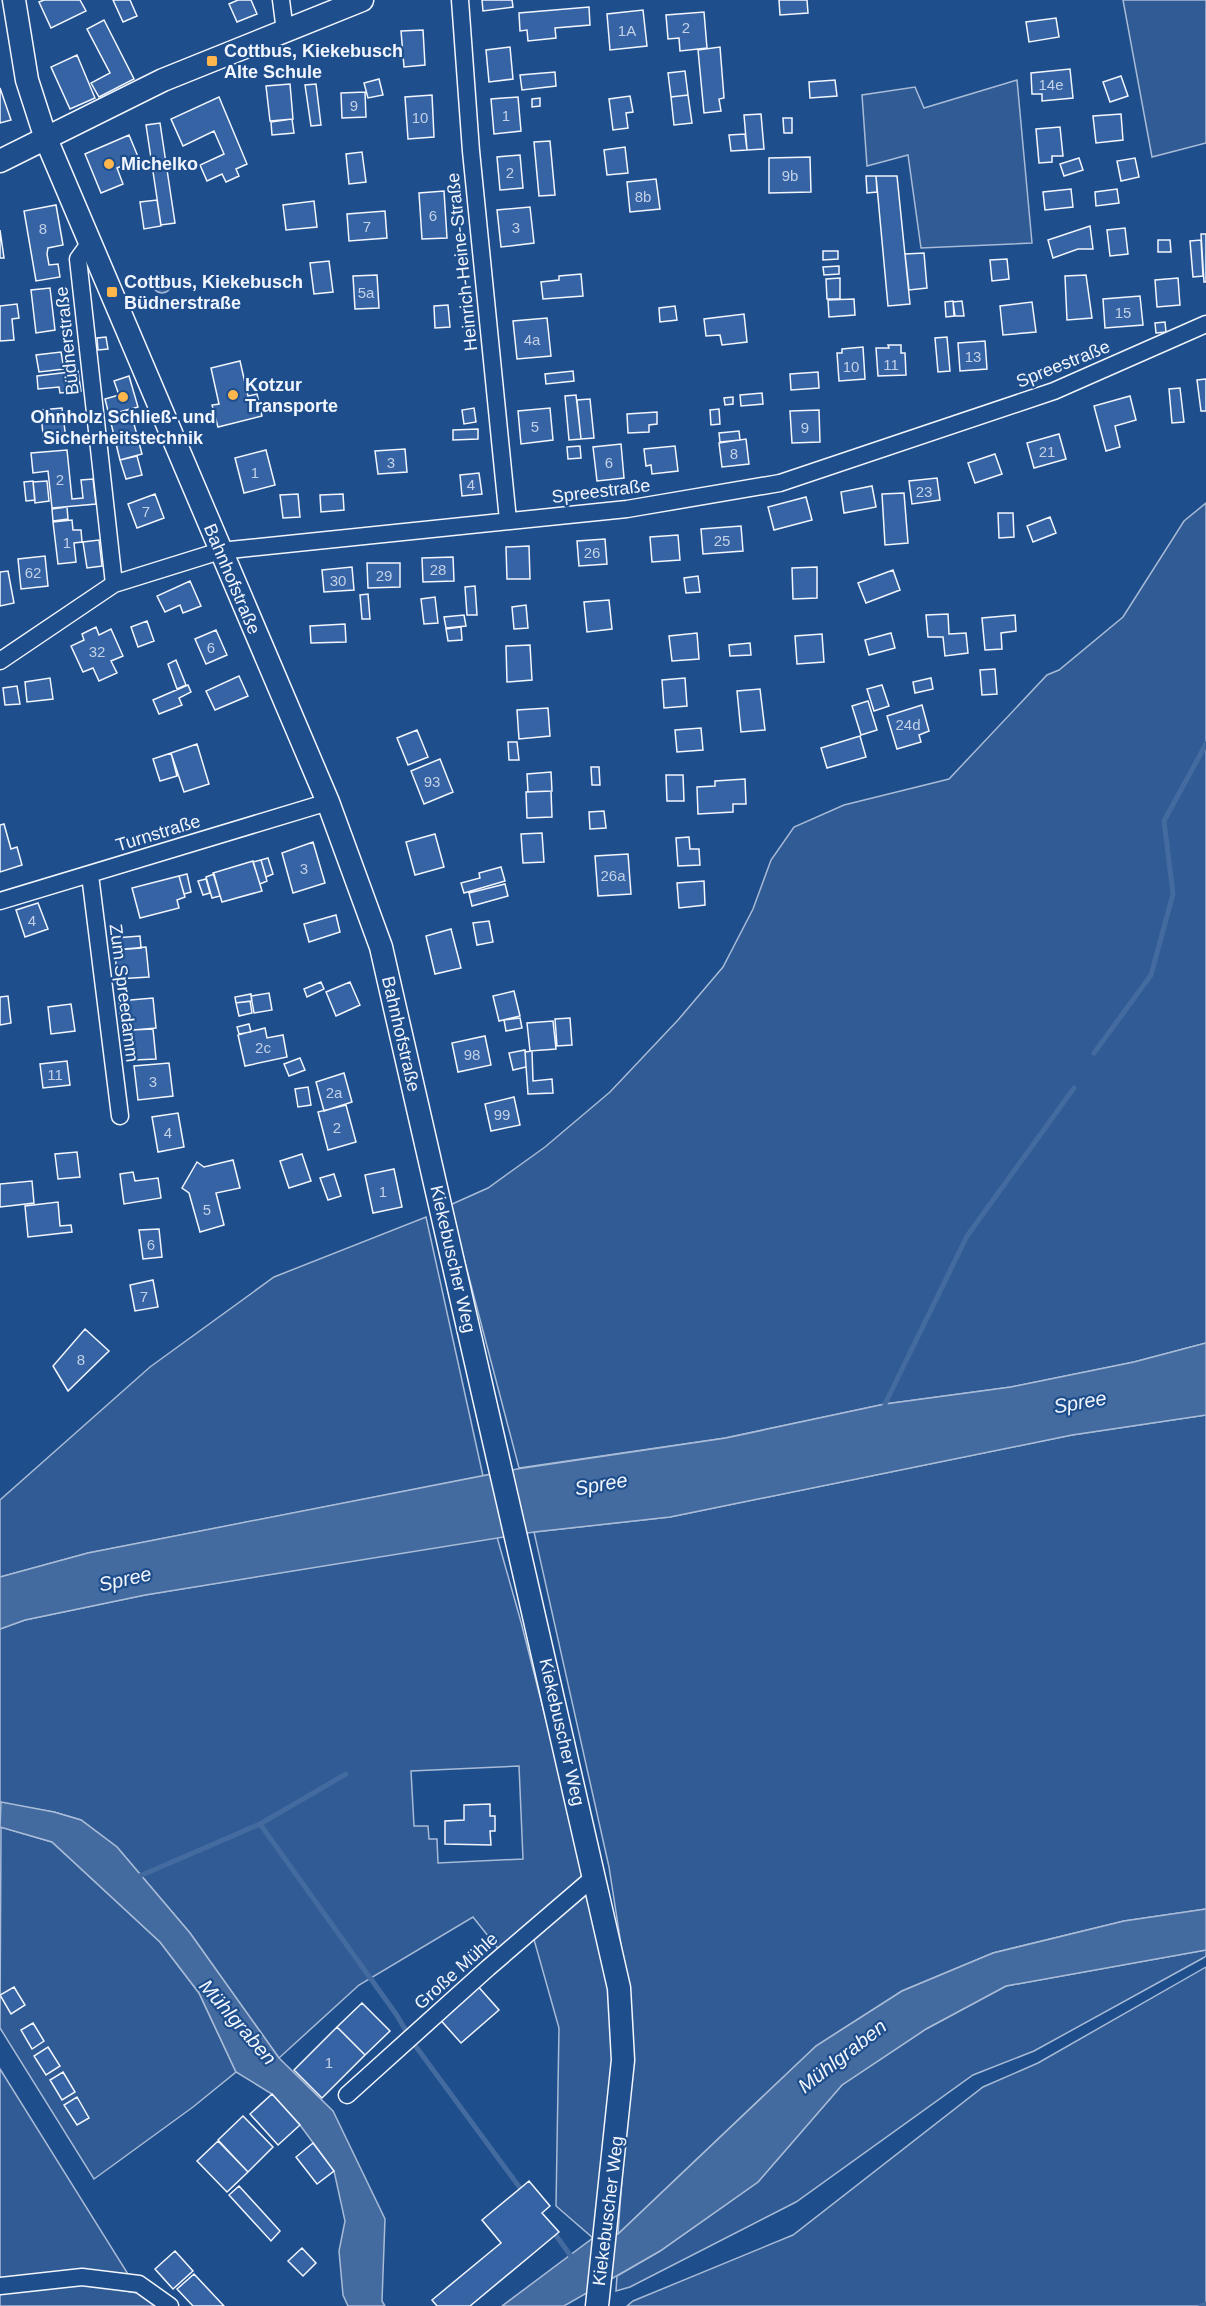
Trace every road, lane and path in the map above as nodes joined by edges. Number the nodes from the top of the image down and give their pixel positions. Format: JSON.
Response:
{"nodes":[{"id":1,"x":14,"y":0,"type":"edge"},
{"id":2,"x":281,"y":0,"type":"edge"},
{"id":3,"x":362,"y":0,"type":"edge"},
{"id":4,"x":460,"y":0,"type":"edge"},
{"id":5,"x":285,"y":31,"type":"junction"},
{"id":6,"x":46,"y":139,"type":"junction"},
{"id":7,"x":0,"y":161,"type":"edge"},
{"id":8,"x":91,"y":241,"type":"junction"},
{"id":9,"x":1206,"y":324,"type":"edge"},
{"id":10,"x":508,"y":520,"type":"junction"},
{"id":11,"x":220,"y":551,"type":"junction"},
{"id":12,"x":114,"y":584,"type":"junction"},
{"id":13,"x":0,"y":661,"type":"edge"},
{"id":14,"x":327,"y":802,"type":"junction"},
{"id":15,"x":90,"y":875,"type":"junction"},
{"id":16,"x":0,"y":901,"type":"edge"},
{"id":17,"x":120,"y":1116,"type":"dead end"},
{"id":18,"x":431,"y":1166,"type":"joint"},
{"id":19,"x":594,"y":1878,"type":"junction"},
{"id":20,"x":347,"y":2096,"type":"dead end"},
{"id":21,"x":0,"y":2286,"type":"edge"},
{"id":22,"x":170,"y":2306,"type":"edge"},
{"id":23,"x":597,"y":2306,"type":"edge"}],
"edges":[{"from":1,"to":6,"type":"main road","name":"Bahnhofstraße"},
{"from":2,"to":5,"type":"street"},
{"from":3,"to":5,"type":"main road"},
{"from":4,"to":10,"type":"street","name":"Heinrich-Heine-Straße"},
{"from":5,"to":6,"type":"main road"},
{"from":6,"to":7,"type":"main road"},
{"from":6,"to":8,"type":"main road","name":"Bahnhofstraße"},
{"from":8,"to":11,"type":"main road","name":"Bahnhofstraße"},
{"from":8,"to":12,"type":"street","name":"Büdnerstraße"},
{"from":9,"to":10,"type":"street","name":"Spreestraße"},
{"from":10,"to":11,"type":"street","name":"Spreestraße"},
{"from":11,"to":12,"type":"street","name":"Spreestraße"},
{"from":11,"to":14,"type":"main road","name":"Bahnhofstraße"},
{"from":12,"to":13,"type":"street","name":"Spreestraße"},
{"from":14,"to":15,"type":"street","name":"Turnstraße"},
{"from":14,"to":18,"type":"main road","name":"Bahnhofstraße"},
{"from":15,"to":16,"type":"street","name":"Turnstraße"},
{"from":15,"to":17,"type":"street","name":"Zum Spreedamm"},
{"from":18,"to":19,"type":"main road","name":"Kiekebuscher Weg"},
{"from":19,"to":20,"type":"street","name":"Große Mühle"},
{"from":19,"to":23,"type":"main road","name":"Kiekebuscher Weg"},
{"from":21,"to":22,"type":"street"}]}
